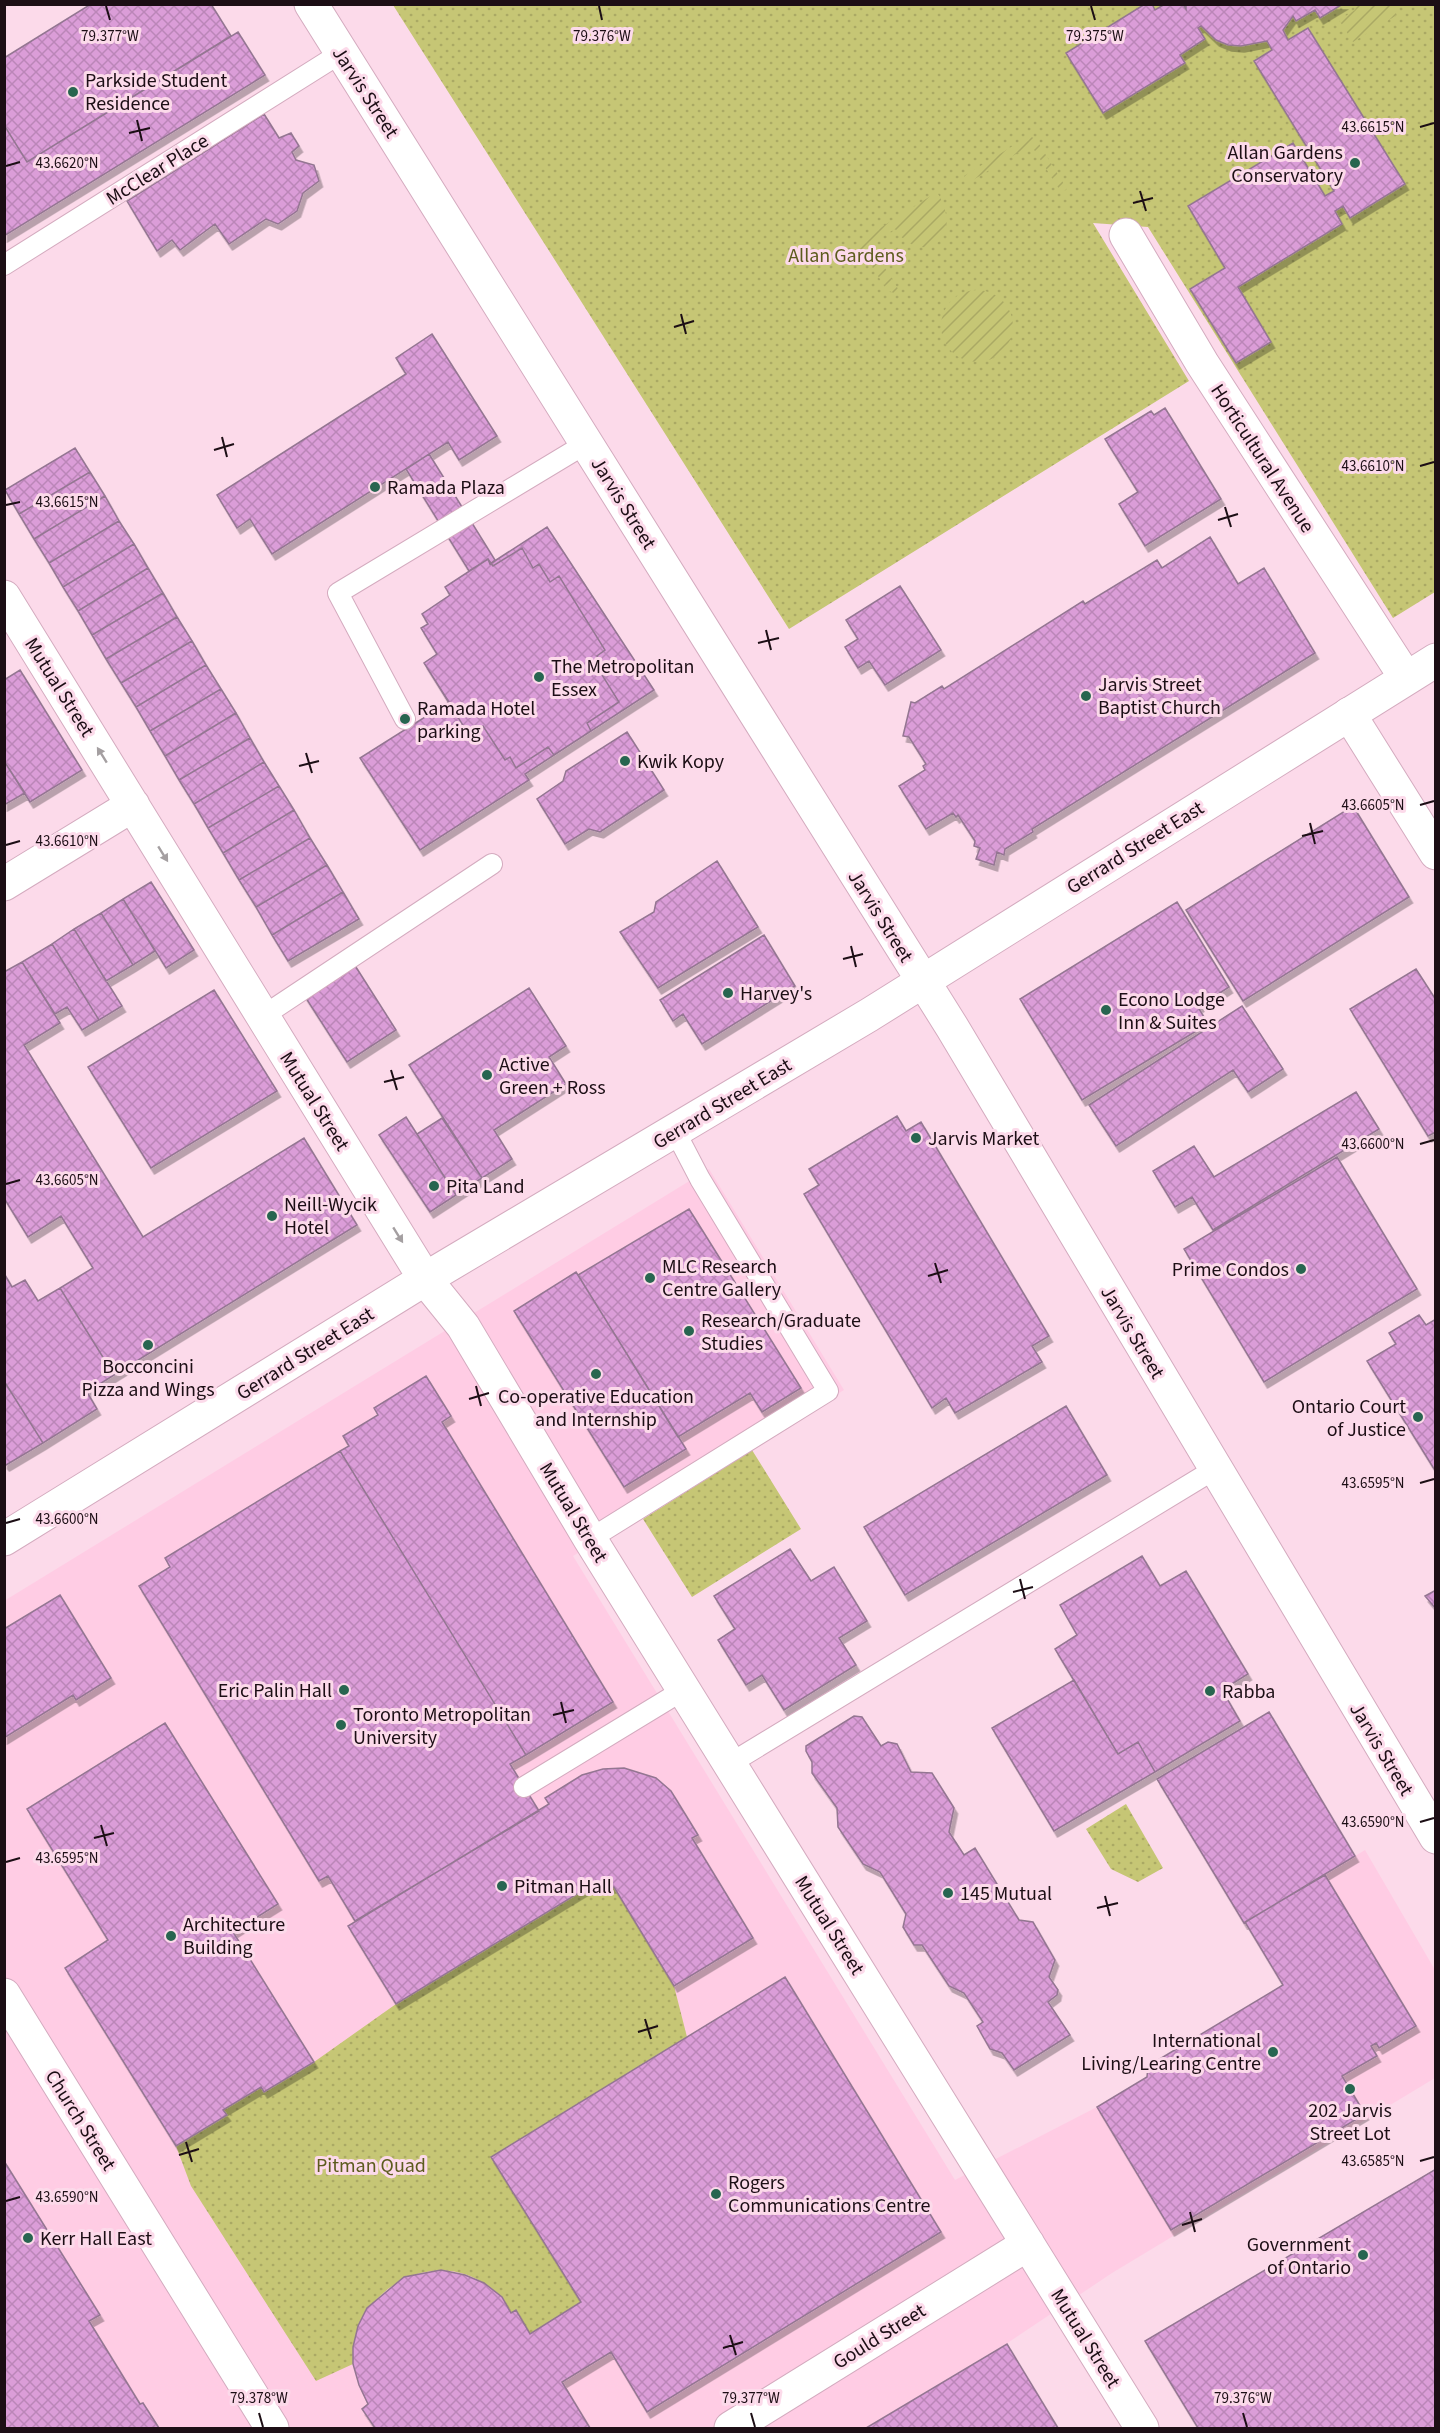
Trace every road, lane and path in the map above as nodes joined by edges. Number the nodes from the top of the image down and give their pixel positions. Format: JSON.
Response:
{"nodes":[{"id":1,"x":311,"y":4,"type":"edge"},
{"id":2,"x":341,"y":53,"type":"junction"},
{"id":3,"x":1126,"y":235,"type":"dead end"},
{"id":4,"x":4,"y":265,"type":"edge"},
{"id":5,"x":587,"y":443,"type":"junction"},
{"id":6,"x":4,"y":597,"type":"edge"},
{"id":7,"x":1436,"y":660,"type":"edge"},
{"id":8,"x":1406,"y":678,"type":"junction"},
{"id":9,"x":1349,"y":714,"type":"junction"},
{"id":10,"x":405,"y":718,"type":"dead end"},
{"id":11,"x":133,"y":805,"type":"junction"},
{"id":12,"x":1436,"y":853,"type":"edge"},
{"id":13,"x":492,"y":864,"type":"dead end"},
{"id":14,"x":4,"y":884,"type":"edge"},
{"id":15,"x":923,"y":981,"type":"junction"},
{"id":16,"x":263,"y":1016,"type":"junction"},
{"id":17,"x":675,"y":1131,"type":"junction"},
{"id":18,"x":425,"y":1279,"type":"junction"},
{"id":19,"x":1215,"y":1469,"type":"junction"},
{"id":20,"x":4,"y":1539,"type":"edge"},
{"id":21,"x":590,"y":1539,"type":"junction"},
{"id":22,"x":685,"y":1689,"type":"junction"},
{"id":23,"x":731,"y":1763,"type":"junction"},
{"id":24,"x":524,"y":1787,"type":"dead end"},
{"id":25,"x":1436,"y":1837,"type":"edge"},
{"id":26,"x":4,"y":1995,"type":"edge"},
{"id":27,"x":1028,"y":2244,"type":"junction"},
{"id":28,"x":272,"y":2428,"type":"edge"},
{"id":29,"x":731,"y":2428,"type":"edge"},
{"id":30,"x":1142,"y":2428,"type":"edge"}],
"edges":[{"from":1,"to":2,"type":"street","name":"Jarvis Street"},
{"from":2,"to":4,"type":"lane","name":"McClear Place"},
{"from":2,"to":5,"type":"street","name":"Jarvis Street"},
{"from":3,"to":8,"type":"street","name":"Horticultural Avenue"},
{"from":5,"to":10,"type":"lane"},
{"from":5,"to":15,"type":"street","name":"Jarvis Street"},
{"from":11,"to":6,"type":"street","name":"Mutual Street","one_way":true},
{"from":7,"to":8,"type":"street","name":"Gerrard Street East"},
{"from":8,"to":9,"type":"street","name":"Gerrard Street East"},
{"from":9,"to":12,"type":"street"},
{"from":9,"to":15,"type":"street","name":"Gerrard Street East"},
{"from":11,"to":14,"type":"street"},
{"from":11,"to":16,"type":"street","name":"Mutual Street","one_way":true},
{"from":13,"to":16,"type":"lane"},
{"from":15,"to":17,"type":"street","name":"Gerrard Street East"},
{"from":15,"to":19,"type":"street","name":"Jarvis Street"},
{"from":16,"to":18,"type":"street","name":"Mutual Street","one_way":true},
{"from":17,"to":18,"type":"street","name":"Gerrard Street East"},
{"from":17,"to":21,"type":"lane"},
{"from":18,"to":20,"type":"street","name":"Gerrard Street East"},
{"from":18,"to":21,"type":"street","name":"Mutual Street"},
{"from":19,"to":23,"type":"lane"},
{"from":19,"to":25,"type":"street","name":"Jarvis Street"},
{"from":21,"to":22,"type":"street","name":"Mutual Street"},
{"from":22,"to":23,"type":"street","name":"Mutual Street"},
{"from":22,"to":24,"type":"lane"},
{"from":23,"to":27,"type":"street","name":"Mutual Street"},
{"from":26,"to":28,"type":"street","name":"Church Street"},
{"from":27,"to":29,"type":"street","name":"Gould Street"},
{"from":27,"to":30,"type":"street","name":"Mutual Street"}]}
